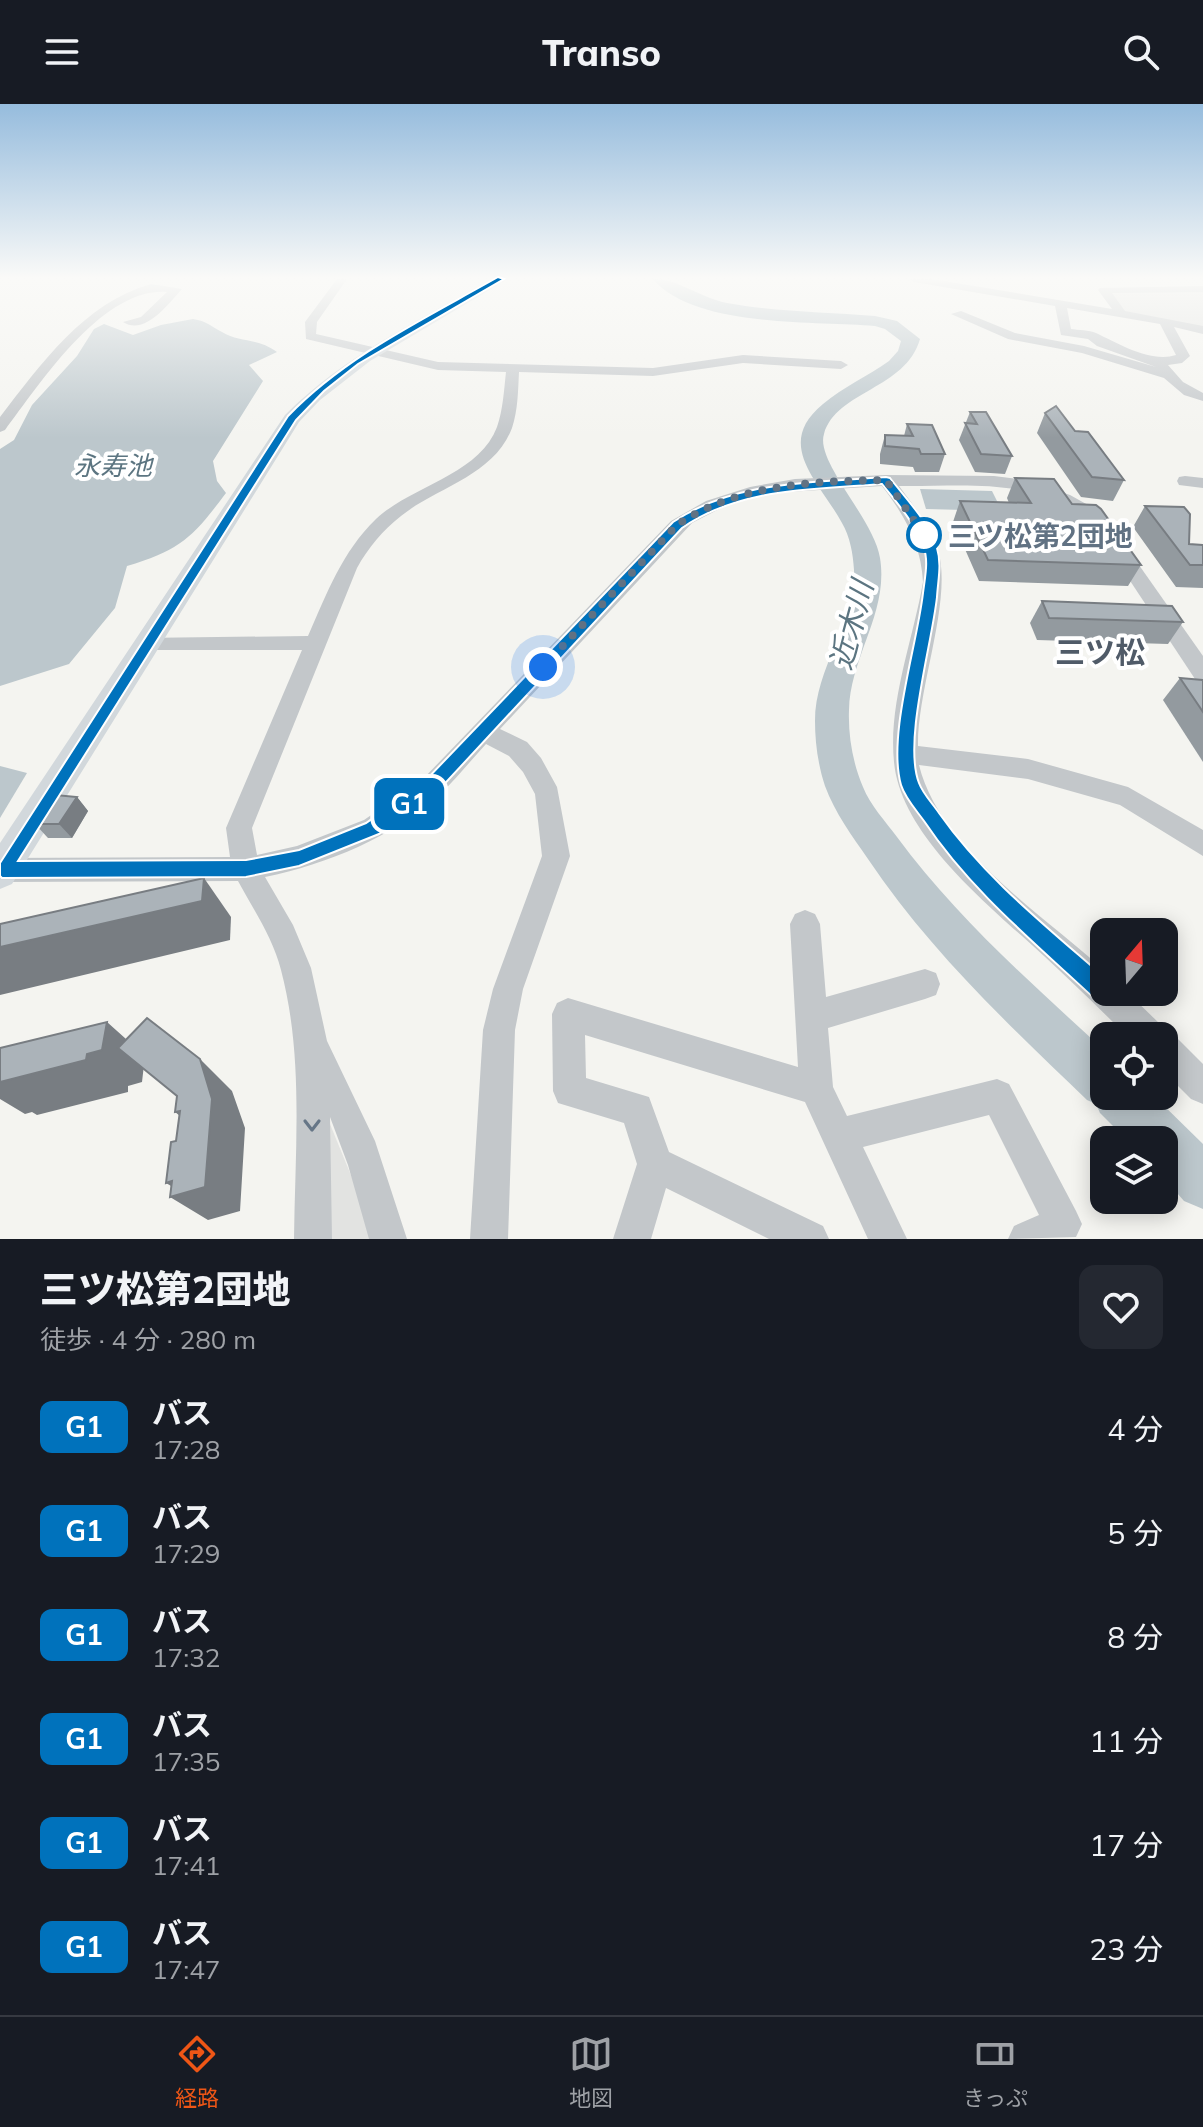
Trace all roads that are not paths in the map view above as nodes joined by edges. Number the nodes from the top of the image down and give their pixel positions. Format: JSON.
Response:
{"nodes":[{"id":1,"x":72,"y":332,"type":"edge"},
{"id":2,"x":82,"y":332,"type":"edge"},
{"id":3,"x":310,"y":332,"type":"edge"},
{"id":4,"x":407,"y":332,"type":"edge"},
{"id":5,"x":1002,"y":332,"type":"edge"},
{"id":6,"x":1065,"y":332,"type":"edge"},
{"id":7,"x":1171,"y":332,"type":"edge"},
{"id":8,"x":372,"y":352,"type":"junction"},
{"id":9,"x":841,"y":365,"type":"dead end"},
{"id":10,"x":513,"y":367,"type":"junction"},
{"id":11,"x":1163,"y":368,"type":"junction"},
{"id":12,"x":42,"y":370,"type":"junction"},
{"id":13,"x":1203,"y":397,"type":"edge"},
{"id":14,"x":0,"y":427,"type":"edge"},
{"id":15,"x":877,"y":480,"type":"junction"},
{"id":16,"x":1185,"y":481,"type":"dead end"},
{"id":17,"x":1203,"y":483,"type":"edge"},
{"id":18,"x":147,"y":643,"type":"junction"},
{"id":19,"x":315,"y":643,"type":"junction"},
{"id":20,"x":1203,"y":673,"type":"edge"},
{"id":21,"x":483,"y":731,"type":"junction"},
{"id":22,"x":906,"y":754,"type":"junction"},
{"id":23,"x":1203,"y":844,"type":"edge"},
{"id":24,"x":246,"y":869,"type":"junction"},
{"id":25,"x":1,"y":871,"type":"edge"},
{"id":26,"x":805,"y":924,"type":"dead end"},
{"id":27,"x":925,"y":984,"type":"dead end"},
{"id":28,"x":809,"y":1018,"type":"junction"},
{"id":29,"x":1135,"y":1022,"type":"edge"},
{"id":30,"x":312,"y":1047,"type":"junction"},
{"id":31,"x":1178,"y":1063,"type":"edge"},
{"id":32,"x":1203,"y":1087,"type":"edge"},
{"id":33,"x":816,"y":1089,"type":"junction"},
{"id":34,"x":839,"y":1136,"type":"junction"},
{"id":35,"x":655,"y":1164,"type":"junction"},
{"id":36,"x":313,"y":1239,"type":"edge"},
{"id":37,"x":388,"y":1239,"type":"edge"},
{"id":38,"x":489,"y":1239,"type":"edge"},
{"id":39,"x":632,"y":1239,"type":"edge"},
{"id":40,"x":810,"y":1239,"type":"edge"},
{"id":41,"x":888,"y":1239,"type":"edge"},
{"id":42,"x":1027,"y":1239,"type":"edge"}],
"edges":[{"from":1,"to":12,"type":"street"},
{"from":2,"to":12,"type":"street"},
{"from":3,"to":8,"type":"street"},
{"from":4,"to":8,"type":"main road"},
{"from":5,"to":11,"type":"street"},
{"from":6,"to":11,"type":"street"},
{"from":7,"to":11,"type":"street"},
{"from":8,"to":10,"type":"street"},
{"from":8,"to":18,"type":"main road"},
{"from":9,"to":10,"type":"street"},
{"from":10,"to":19,"type":"street"},
{"from":11,"to":13,"type":"street"},
{"from":12,"to":14,"type":"street"},
{"from":15,"to":20,"type":"street"},
{"from":15,"to":21,"type":"street"},
{"from":15,"to":22,"type":"street"},
{"from":16,"to":17,"type":"street"},
{"from":18,"to":19,"type":"street"},
{"from":18,"to":25,"type":"main road"},
{"from":19,"to":24,"type":"street"},
{"from":21,"to":24,"type":"street"},
{"from":21,"to":38,"type":"street"},
{"from":22,"to":23,"type":"street"},
{"from":22,"to":29,"type":"street"},
{"from":24,"to":25,"type":"street"},
{"from":24,"to":30,"type":"street"},
{"from":26,"to":28,"type":"street"},
{"from":27,"to":28,"type":"street"},
{"from":28,"to":33,"type":"street"},
{"from":30,"to":36,"type":"street","one_way":true},
{"from":30,"to":37,"type":"street"},
{"from":31,"to":32,"type":"street"},
{"from":33,"to":34,"type":"street"},
{"from":33,"to":35,"type":"street"},
{"from":34,"to":41,"type":"street"},
{"from":34,"to":42,"type":"street"},
{"from":35,"to":39,"type":"street"},
{"from":35,"to":40,"type":"street"}]}
